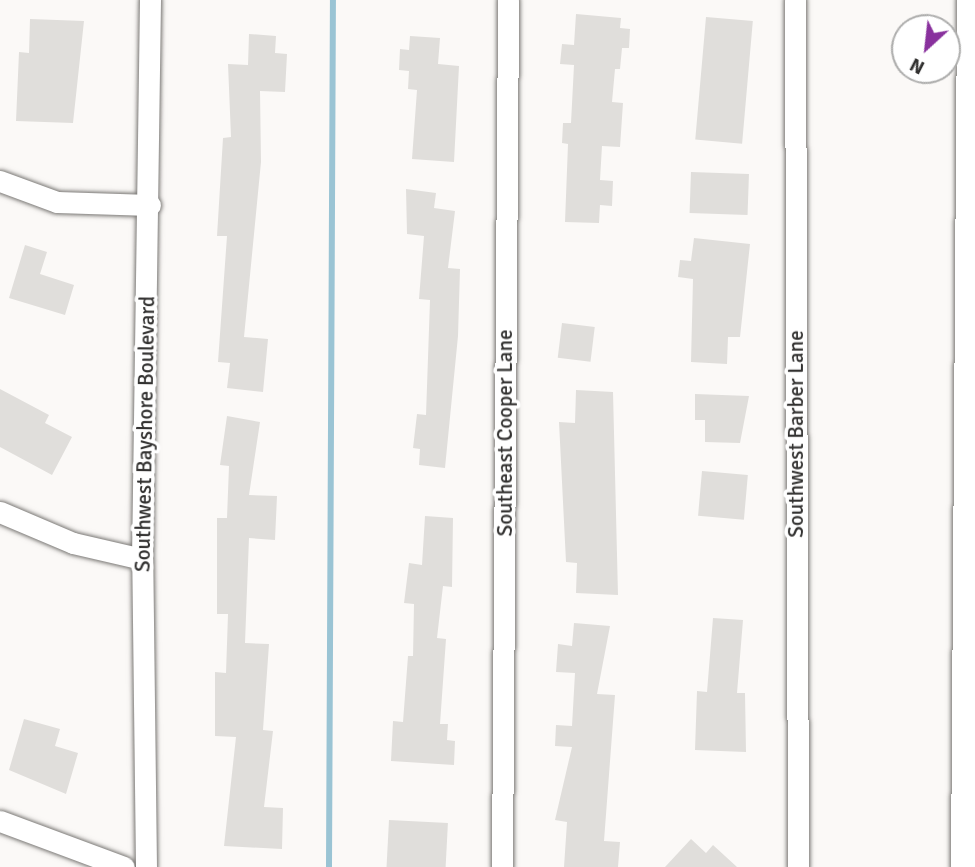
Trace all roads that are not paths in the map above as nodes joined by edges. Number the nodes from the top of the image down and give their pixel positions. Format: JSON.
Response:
{"nodes":[{"id":1,"x":150,"y":0,"type":"edge"},
{"id":2,"x":508,"y":0,"type":"edge"},
{"id":3,"x":795,"y":0,"type":"edge"},
{"id":4,"x":972,"y":0,"type":"edge"},
{"id":5,"x":0,"y":181,"type":"edge"},
{"id":6,"x":149,"y":205,"type":"junction"},
{"id":7,"x":0,"y":512,"type":"edge"},
{"id":8,"x":142,"y":559,"type":"junction"},
{"id":9,"x":0,"y":821,"type":"edge"},
{"id":10,"x":124,"y":867,"type":"edge"},
{"id":11,"x":146,"y":867,"type":"edge"},
{"id":12,"x":502,"y":867,"type":"edge"},
{"id":13,"x":798,"y":867,"type":"edge"},
{"id":14,"x":966,"y":867,"type":"edge"}],
"edges":[{"from":1,"to":6,"type":"street","name":"Southwest Bayshore Boulevard"},
{"from":2,"to":12,"type":"street","name":"Southeast Cooper Lane"},
{"from":3,"to":13,"type":"street","name":"Southwest Barber Lane"},
{"from":4,"to":14,"type":"highway"},
{"from":5,"to":6,"type":"street"},
{"from":6,"to":8,"type":"street","name":"Southwest Bayshore Boulevard"},
{"from":7,"to":8,"type":"street"},
{"from":8,"to":11,"type":"street","name":"Southwest Bayshore Boulevard"},
{"from":9,"to":10,"type":"street"}]}
